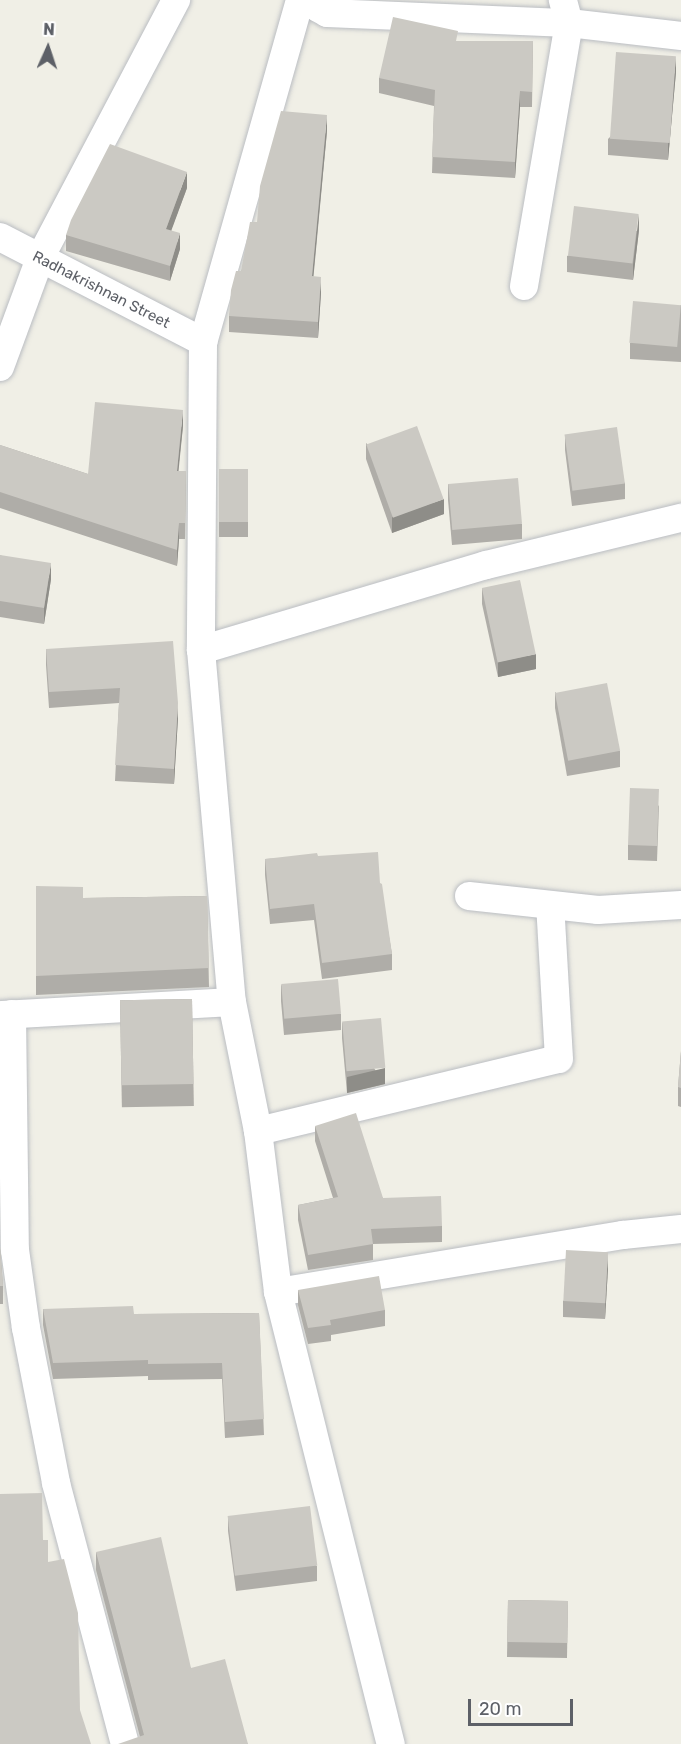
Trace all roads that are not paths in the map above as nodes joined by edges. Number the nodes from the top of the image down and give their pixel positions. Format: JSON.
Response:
{"nodes":[{"id":1,"x":176,"y":0,"type":"edge"},
{"id":2,"x":300,"y":0,"type":"edge"},
{"id":3,"x":314,"y":0,"type":"edge"},
{"id":4,"x":566,"y":11,"type":"edge"},
{"id":5,"x":681,"y":36,"type":"edge"},
{"id":6,"x":0,"y":237,"type":"edge"},
{"id":7,"x":40,"y":258,"type":"junction"},
{"id":8,"x":524,"y":286,"type":"dead end"},
{"id":9,"x":202,"y":342,"type":"junction"},
{"id":10,"x":0,"y":368,"type":"edge"},
{"id":11,"x":681,"y":518,"type":"edge"},
{"id":12,"x":201,"y":650,"type":"junction"},
{"id":13,"x":469,"y":896,"type":"dead end"},
{"id":14,"x":550,"y":904,"type":"junction"},
{"id":15,"x":681,"y":905,"type":"edge"},
{"id":16,"x":231,"y":1002,"type":"junction"},
{"id":17,"x":6,"y":1014,"type":"edge"},
{"id":18,"x":258,"y":1131,"type":"junction"},
{"id":19,"x":681,"y":1229,"type":"edge"},
{"id":20,"x":278,"y":1292,"type":"junction"},
{"id":21,"x":125,"y":1744,"type":"edge"},
{"id":22,"x":391,"y":1744,"type":"edge"}],
"edges":[{"from":1,"to":7,"type":"street"},
{"from":2,"to":9,"type":"street"},
{"from":3,"to":4,"type":"street"},
{"from":4,"to":5,"type":"street"},
{"from":4,"to":8,"type":"street"},
{"from":6,"to":7,"type":"street","name":"Radhakrishnan Street"},
{"from":7,"to":9,"type":"street","name":"Radhakrishnan Street"},
{"from":7,"to":10,"type":"street"},
{"from":9,"to":12,"type":"street"},
{"from":11,"to":12,"type":"street"},
{"from":12,"to":16,"type":"street"},
{"from":13,"to":14,"type":"street"},
{"from":14,"to":15,"type":"street"},
{"from":14,"to":18,"type":"street"},
{"from":16,"to":17,"type":"street"},
{"from":16,"to":18,"type":"street"},
{"from":17,"to":21,"type":"street"},
{"from":18,"to":20,"type":"street"},
{"from":19,"to":20,"type":"street"},
{"from":20,"to":22,"type":"street"}]}
